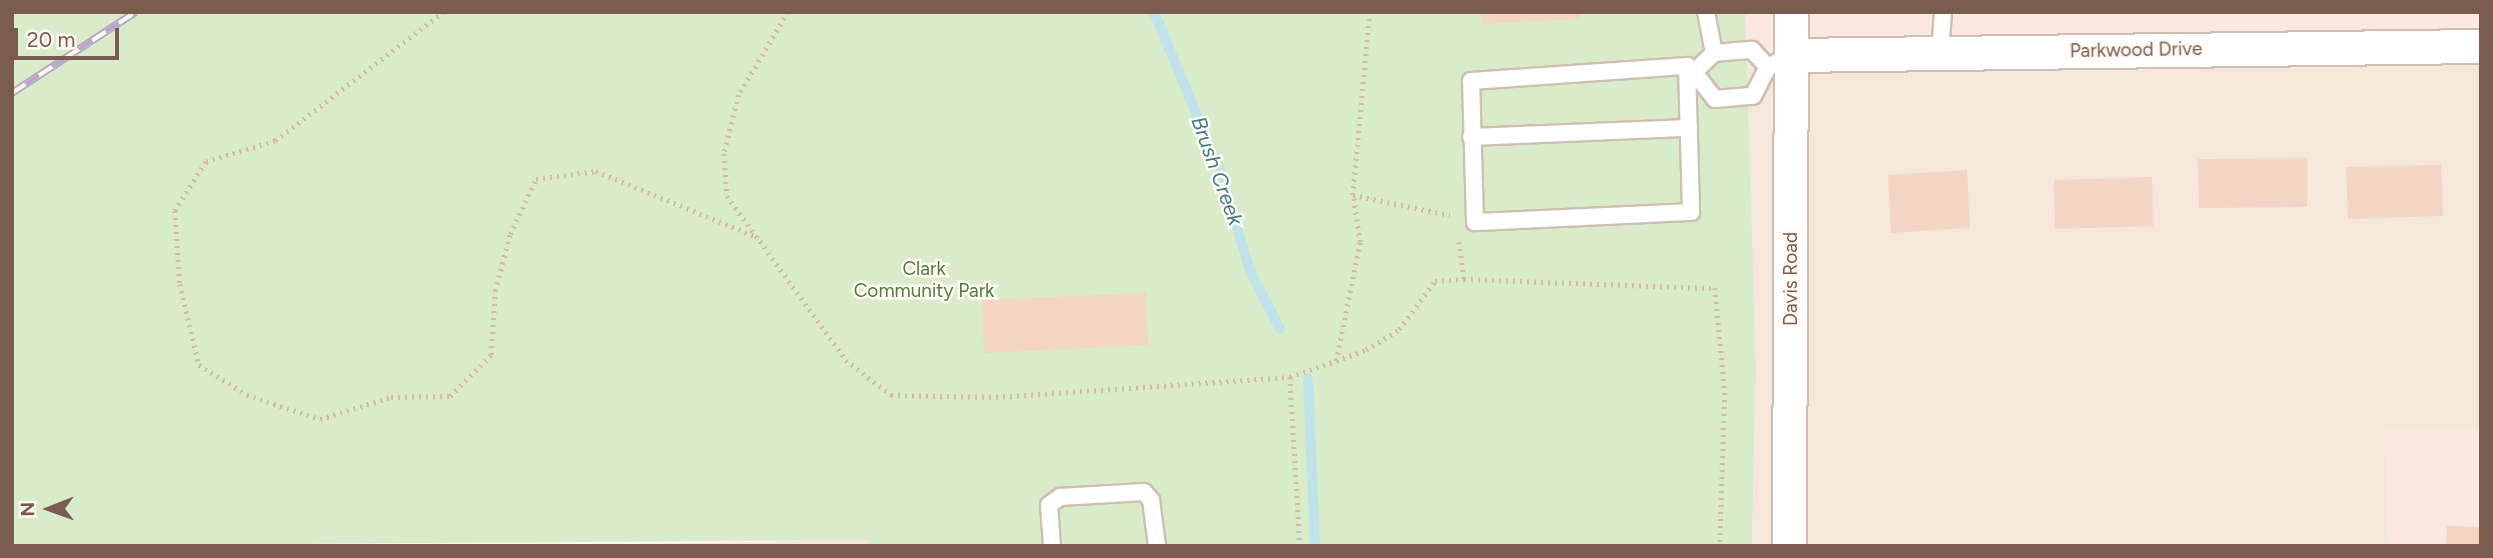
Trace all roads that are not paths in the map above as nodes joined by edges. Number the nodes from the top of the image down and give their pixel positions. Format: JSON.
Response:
{"nodes":[{"id":1,"x":1706,"y":12,"type":"edge"},
{"id":2,"x":1791,"y":12,"type":"edge"},
{"id":3,"x":1943,"y":12,"type":"edge"},
{"id":4,"x":2481,"y":46,"type":"edge"},
{"id":5,"x":1714,"y":53,"type":"junction"},
{"id":6,"x":1940,"y":53,"type":"junction"},
{"id":7,"x":1780,"y":61,"type":"junction"},
{"id":8,"x":1691,"y":73,"type":"junction"},
{"id":9,"x":1689,"y":128,"type":"junction"},
{"id":10,"x":1471,"y":137,"type":"junction"},
{"id":11,"x":1052,"y":546,"type":"edge"},
{"id":12,"x":1157,"y":546,"type":"edge"},
{"id":13,"x":1789,"y":546,"type":"edge"}],
"edges":[{"from":1,"to":5,"type":"lane"},
{"from":2,"to":7,"type":"street","name":"Davis Road"},
{"from":3,"to":6,"type":"lane"},
{"from":4,"to":6,"type":"street","name":"Parkwood Drive"},
{"from":5,"to":7,"type":"lane"},
{"from":5,"to":8,"type":"lane"},
{"from":6,"to":7,"type":"street","name":"Parkwood Drive"},
{"from":7,"to":8,"type":"lane"},
{"from":7,"to":13,"type":"street","name":"Davis Road"},
{"from":8,"to":9,"type":"lane"},
{"from":8,"to":10,"type":"lane"},
{"from":9,"to":10,"type":"lane"},
{"from":9,"to":10,"type":"lane"},
{"from":11,"to":12,"type":"lane"}]}
